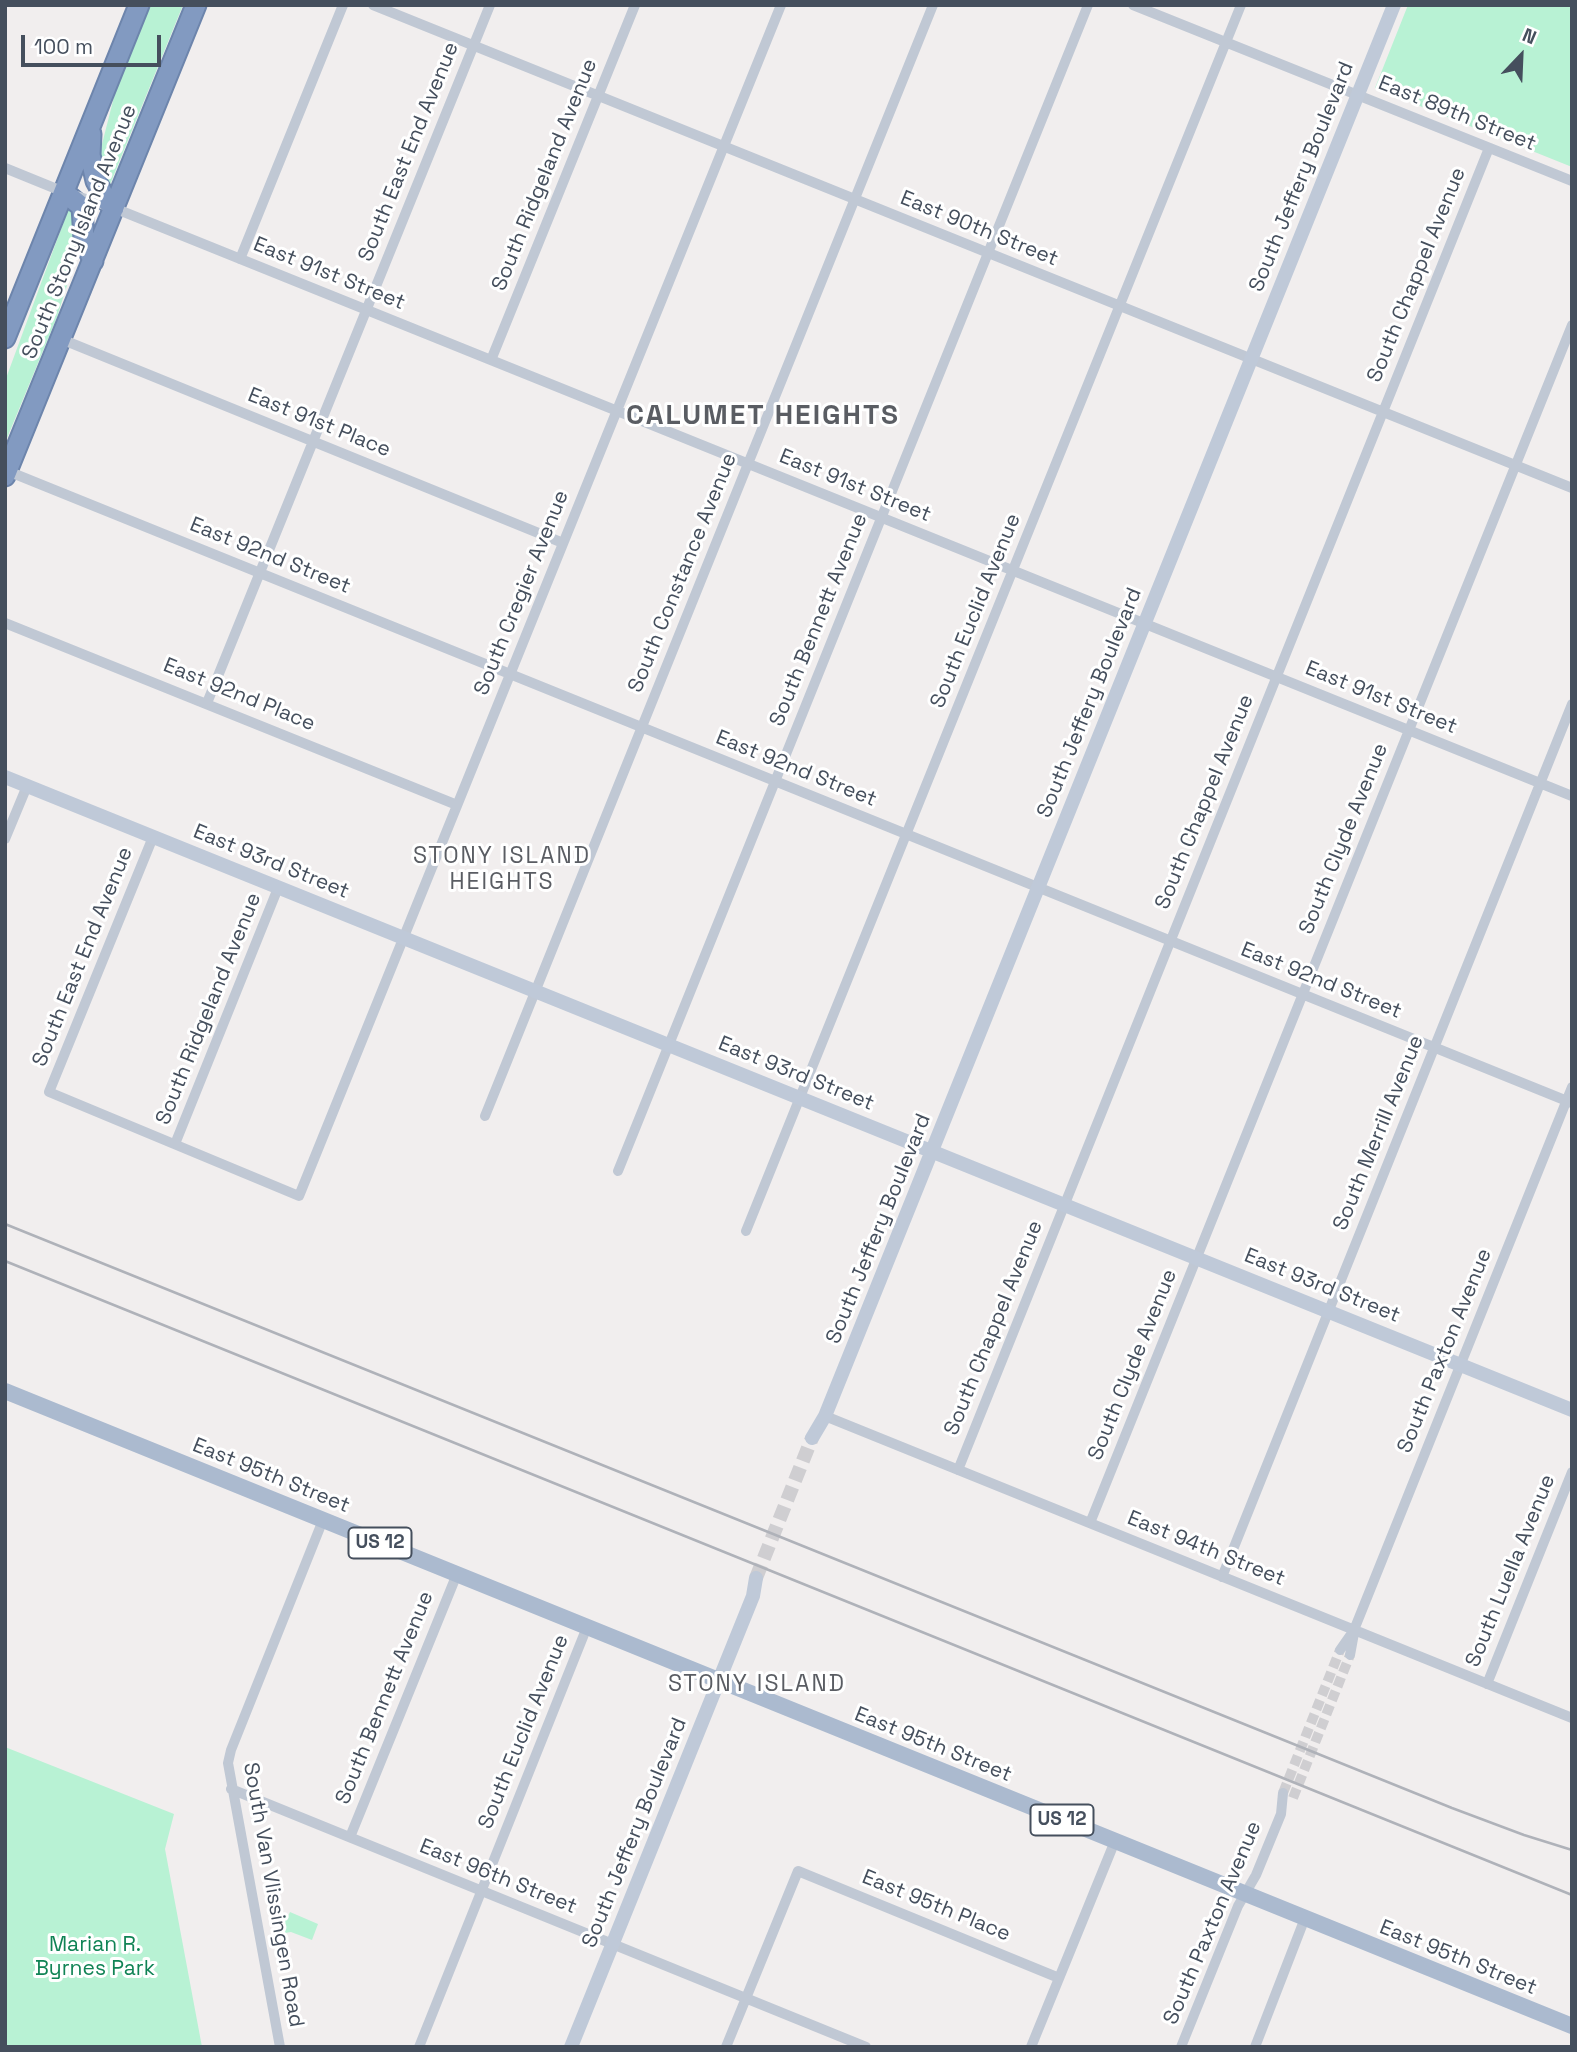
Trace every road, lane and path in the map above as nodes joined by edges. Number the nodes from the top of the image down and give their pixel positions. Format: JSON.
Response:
{"nodes":[{"id":1,"x":139,"y":5,"type":"edge"},
{"id":2,"x":196,"y":5,"type":"edge"},
{"id":3,"x":343,"y":5,"type":"edge"},
{"id":4,"x":373,"y":5,"type":"edge"},
{"id":5,"x":489,"y":5,"type":"edge"},
{"id":6,"x":635,"y":5,"type":"edge"},
{"id":7,"x":781,"y":5,"type":"edge"},
{"id":8,"x":933,"y":5,"type":"edge"},
{"id":9,"x":1087,"y":5,"type":"edge"},
{"id":10,"x":1133,"y":5,"type":"edge"},
{"id":11,"x":1241,"y":5,"type":"edge"},
{"id":12,"x":1394,"y":5,"type":"edge"},
{"id":13,"x":1227,"y":43,"type":"junction"},
{"id":14,"x":473,"y":46,"type":"junction"},
{"id":15,"x":1358,"y":95,"type":"junction"},
{"id":16,"x":598,"y":96,"type":"junction"},
{"id":17,"x":91,"y":125,"type":"junction"},
{"id":18,"x":724,"y":146,"type":"junction"},
{"id":19,"x":1489,"y":148,"type":"junction"},
{"id":20,"x":5,"y":168,"type":"edge"},
{"id":21,"x":1572,"y":181,"type":"edge"},
{"id":22,"x":64,"y":192,"type":"junction"},
{"id":23,"x":855,"y":199,"type":"junction"},
{"id":24,"x":114,"y":208,"type":"junction"},
{"id":25,"x":988,"y":253,"type":"junction"},
{"id":26,"x":240,"y":258,"type":"junction"},
{"id":27,"x":93,"y":261,"type":"junction"},
{"id":28,"x":1119,"y":306,"type":"junction"},
{"id":29,"x":366,"y":309,"type":"junction"},
{"id":30,"x":1572,"y":325,"type":"edge"},
{"id":31,"x":5,"y":338,"type":"edge"},
{"id":32,"x":61,"y":339,"type":"junction"},
{"id":33,"x":1251,"y":359,"type":"junction"},
{"id":34,"x":491,"y":360,"type":"junction"},
{"id":35,"x":617,"y":410,"type":"junction"},
{"id":36,"x":1383,"y":412,"type":"junction"},
{"id":37,"x":313,"y":442,"type":"junction"},
{"id":38,"x":748,"y":464,"type":"junction"},
{"id":39,"x":1515,"y":465,"type":"junction"},
{"id":40,"x":6,"y":473,"type":"edge"},
{"id":41,"x":1572,"y":488,"type":"edge"},
{"id":42,"x":881,"y":517,"type":"junction"},
{"id":43,"x":563,"y":543,"type":"junction"},
{"id":44,"x":1013,"y":570,"type":"junction"},
{"id":45,"x":260,"y":573,"type":"junction"},
{"id":46,"x":5,"y":623,"type":"edge"},
{"id":47,"x":1145,"y":624,"type":"junction"},
{"id":48,"x":510,"y":674,"type":"junction"},
{"id":49,"x":1276,"y":676,"type":"junction"},
{"id":50,"x":207,"y":703,"type":"junction"},
{"id":51,"x":1572,"y":704,"type":"edge"},
{"id":52,"x":642,"y":727,"type":"junction"},
{"id":53,"x":1409,"y":730,"type":"junction"},
{"id":54,"x":5,"y":777,"type":"edge"},
{"id":55,"x":775,"y":781,"type":"junction"},
{"id":56,"x":1540,"y":783,"type":"junction"},
{"id":57,"x":27,"y":786,"type":"junction"},
{"id":58,"x":1572,"y":796,"type":"edge"},
{"id":59,"x":457,"y":805,"type":"junction"},
{"id":60,"x":907,"y":835,"type":"junction"},
{"id":61,"x":153,"y":837,"type":"junction"},
{"id":62,"x":5,"y":839,"type":"edge"},
{"id":63,"x":278,"y":888,"type":"junction"},
{"id":64,"x":1039,"y":888,"type":"junction"},
{"id":65,"x":403,"y":938,"type":"junction"},
{"id":66,"x":1170,"y":941,"type":"junction"},
{"id":67,"x":536,"y":991,"type":"junction"},
{"id":68,"x":1303,"y":994,"type":"junction"},
{"id":69,"x":669,"y":1045,"type":"junction"},
{"id":70,"x":1434,"y":1047,"type":"junction"},
{"id":71,"x":1572,"y":1087,"type":"edge"},
{"id":72,"x":801,"y":1098,"type":"junction"},
{"id":73,"x":1569,"y":1102,"type":"edge"},
{"id":74,"x":485,"y":1116,"type":"dead end"},
{"id":75,"x":175,"y":1144,"type":"junction"},
{"id":76,"x":933,"y":1152,"type":"junction"},
{"id":77,"x":618,"y":1171,"type":"dead end"},
{"id":78,"x":1064,"y":1205,"type":"junction"},
{"id":79,"x":746,"y":1231,"type":"dead end"},
{"id":80,"x":1196,"y":1258,"type":"junction"},
{"id":81,"x":1329,"y":1312,"type":"junction"},
{"id":82,"x":1460,"y":1365,"type":"junction"},
{"id":83,"x":5,"y":1391,"type":"edge"},
{"id":84,"x":1572,"y":1410,"type":"edge"},
{"id":85,"x":825,"y":1416,"type":"junction"},
{"id":86,"x":817,"y":1439,"type":"tunnel mouth"},
{"id":87,"x":958,"y":1470,"type":"junction"},
{"id":88,"x":1572,"y":1472,"type":"edge"},
{"id":89,"x":323,"y":1520,"type":"junction"},
{"id":90,"x":1090,"y":1523,"type":"junction"},
{"id":91,"x":457,"y":1574,"type":"junction"},
{"id":92,"x":1222,"y":1577,"type":"junction"},
{"id":93,"x":760,"y":1580,"type":"tunnel mouth"},
{"id":94,"x":587,"y":1627,"type":"junction"},
{"id":95,"x":1354,"y":1630,"type":"junction"},
{"id":96,"x":1345,"y":1653,"type":"tunnel mouth"},
{"id":97,"x":719,"y":1681,"type":"junction"},
{"id":98,"x":1487,"y":1684,"type":"junction"},
{"id":99,"x":1572,"y":1718,"type":"edge"},
{"id":100,"x":231,"y":1789,"type":"junction"},
{"id":101,"x":1288,"y":1796,"type":"tunnel mouth"},
{"id":102,"x":350,"y":1838,"type":"junction"},
{"id":103,"x":1115,"y":1841,"type":"junction"},
{"id":104,"x":482,"y":1891,"type":"junction"},
{"id":105,"x":1245,"y":1894,"type":"junction"},
{"id":106,"x":1305,"y":1918,"type":"junction"},
{"id":107,"x":612,"y":1944,"type":"junction"},
{"id":108,"x":1059,"y":1978,"type":"junction"},
{"id":109,"x":746,"y":1998,"type":"junction"},
{"id":110,"x":1572,"y":2026,"type":"edge"},
{"id":111,"x":280,"y":2047,"type":"edge"},
{"id":112,"x":419,"y":2047,"type":"edge"},
{"id":113,"x":571,"y":2047,"type":"edge"},
{"id":114,"x":726,"y":2047,"type":"edge"},
{"id":115,"x":866,"y":2047,"type":"edge"},
{"id":116,"x":1031,"y":2047,"type":"edge"},
{"id":117,"x":1181,"y":2047,"type":"edge"},
{"id":118,"x":1255,"y":2047,"type":"edge"}],
"edges":[{"from":1,"to":17,"type":"highway","name":"South Stony Island Avenue"},
{"from":2,"to":24,"type":"highway","name":"South Stony Island Avenue"},
{"from":3,"to":26,"type":"street"},
{"from":4,"to":14,"type":"street","name":"East 90th Street"},
{"from":5,"to":14,"type":"street","name":"South East End Avenue"},
{"from":6,"to":16,"type":"street","name":"South Ridgeland Avenue"},
{"from":7,"to":18,"type":"street","name":"South Cregier Avenue"},
{"from":8,"to":23,"type":"street","name":"South Constance Avenue"},
{"from":9,"to":25,"type":"street","name":"South Bennett Avenue"},
{"from":10,"to":13,"type":"street","name":"East 89th Street"},
{"from":11,"to":13,"type":"street","name":"South Euclid Avenue"},
{"from":12,"to":15,"type":"main road","name":"South Jeffery Boulevard"},
{"from":13,"to":15,"type":"street","name":"East 89th Street"},
{"from":13,"to":28,"type":"street","name":"South Euclid Avenue"},
{"from":14,"to":16,"type":"street","name":"East 90th Street"},
{"from":14,"to":29,"type":"street","name":"South East End Avenue"},
{"from":15,"to":19,"type":"street","name":"East 89th Street"},
{"from":15,"to":33,"type":"main road","name":"South Jeffery Boulevard"},
{"from":16,"to":18,"type":"street","name":"East 90th Street"},
{"from":16,"to":34,"type":"street","name":"South Ridgeland Avenue"},
{"from":17,"to":22,"type":"highway","name":"South Stony Island Avenue"},
{"from":17,"to":24,"type":"highway"},
{"from":18,"to":23,"type":"street","name":"East 90th Street"},
{"from":18,"to":35,"type":"street","name":"South Cregier Avenue"},
{"from":19,"to":21,"type":"street","name":"East 89th Street"},
{"from":19,"to":36,"type":"street","name":"South Chappel Avenue"},
{"from":20,"to":22,"type":"street","name":"East 91st Street"},
{"from":22,"to":24,"type":"street","name":"East 91st Street"},
{"from":22,"to":27,"type":"highway"},
{"from":22,"to":31,"type":"highway","name":"South Stony Island Avenue"},
{"from":23,"to":25,"type":"street","name":"East 90th Street"},
{"from":23,"to":38,"type":"street","name":"South Constance Avenue"},
{"from":24,"to":26,"type":"street","name":"East 91st Street"},
{"from":24,"to":27,"type":"highway","name":"South Stony Island Avenue"},
{"from":25,"to":28,"type":"street","name":"East 90th Street"},
{"from":25,"to":42,"type":"street","name":"South Bennett Avenue"},
{"from":26,"to":29,"type":"street","name":"East 91st Street"},
{"from":27,"to":32,"type":"highway","name":"South Stony Island Avenue"},
{"from":28,"to":33,"type":"street","name":"East 90th Street"},
{"from":28,"to":44,"type":"street","name":"South Euclid Avenue"},
{"from":29,"to":34,"type":"street","name":"East 91st Street"},
{"from":29,"to":37,"type":"street","name":"South East End Avenue"},
{"from":30,"to":39,"type":"street","name":"South Clyde Avenue"},
{"from":32,"to":37,"type":"street","name":"East 91st Place"},
{"from":32,"to":40,"type":"highway","name":"South Stony Island Avenue"},
{"from":33,"to":36,"type":"street","name":"East 90th Street"},
{"from":33,"to":47,"type":"main road","name":"South Jeffery Boulevard"},
{"from":34,"to":35,"type":"street","name":"East 91st Street"},
{"from":35,"to":38,"type":"street","name":"East 91st Street"},
{"from":35,"to":43,"type":"street","name":"South Cregier Avenue"},
{"from":36,"to":39,"type":"street","name":"East 90th Street"},
{"from":36,"to":49,"type":"street","name":"South Chappel Avenue"},
{"from":37,"to":43,"type":"street","name":"East 91st Place"},
{"from":37,"to":45,"type":"street","name":"South East End Avenue"},
{"from":38,"to":42,"type":"street","name":"East 91st Street"},
{"from":38,"to":52,"type":"street","name":"South Constance Avenue"},
{"from":39,"to":41,"type":"street","name":"East 90th Street"},
{"from":39,"to":53,"type":"street","name":"South Clyde Avenue"},
{"from":40,"to":45,"type":"street","name":"East 92nd Street"},
{"from":42,"to":44,"type":"street","name":"East 91st Street"},
{"from":42,"to":55,"type":"street","name":"South Bennett Avenue"},
{"from":43,"to":48,"type":"street","name":"South Cregier Avenue"},
{"from":44,"to":47,"type":"street","name":"East 91st Street"},
{"from":44,"to":60,"type":"street","name":"South Euclid Avenue"},
{"from":45,"to":48,"type":"street","name":"East 92nd Street"},
{"from":45,"to":50,"type":"street","name":"South East End Avenue"},
{"from":46,"to":50,"type":"street","name":"East 92nd Place"},
{"from":47,"to":49,"type":"street","name":"East 91st Street"},
{"from":47,"to":64,"type":"main road","name":"South Jeffery Boulevard"},
{"from":48,"to":52,"type":"street","name":"East 92nd Street"},
{"from":48,"to":59,"type":"street","name":"South Cregier Avenue"},
{"from":49,"to":53,"type":"street","name":"East 91st Street"},
{"from":49,"to":66,"type":"street","name":"South Chappel Avenue"},
{"from":50,"to":59,"type":"street","name":"East 92nd Place"},
{"from":51,"to":56,"type":"street","name":"South Merrill Avenue"},
{"from":52,"to":55,"type":"street","name":"East 92nd Street"},
{"from":52,"to":67,"type":"street","name":"South Constance Avenue"},
{"from":53,"to":56,"type":"street","name":"East 91st Street"},
{"from":53,"to":68,"type":"street","name":"South Clyde Avenue"},
{"from":54,"to":57,"type":"main road","name":"East 93rd Street"},
{"from":55,"to":60,"type":"street","name":"East 92nd Street"},
{"from":55,"to":69,"type":"street","name":"South Bennett Avenue"},
{"from":56,"to":58,"type":"street","name":"East 91st Street"},
{"from":56,"to":70,"type":"street","name":"South Merrill Avenue"},
{"from":57,"to":61,"type":"main road","name":"East 93rd Street"},
{"from":57,"to":62,"type":"street"},
{"from":59,"to":65,"type":"street","name":"South Cregier Avenue"},
{"from":60,"to":64,"type":"street","name":"East 92nd Street"},
{"from":60,"to":72,"type":"street","name":"South Euclid Avenue"},
{"from":61,"to":63,"type":"main road","name":"East 93rd Street"},
{"from":61,"to":75,"type":"street","name":"South East End Avenue"},
{"from":63,"to":65,"type":"main road","name":"East 93rd Street"},
{"from":63,"to":75,"type":"street","name":"South Ridgeland Avenue"},
{"from":64,"to":66,"type":"street","name":"East 92nd Street"},
{"from":64,"to":76,"type":"main road","name":"South Jeffery Boulevard"},
{"from":65,"to":67,"type":"main road","name":"East 93rd Street"},
{"from":65,"to":75,"type":"street","name":"South Cregier Avenue"},
{"from":66,"to":68,"type":"street","name":"East 92nd Street"},
{"from":66,"to":78,"type":"street","name":"South Chappel Avenue"},
{"from":67,"to":69,"type":"main road","name":"East 93rd Street"},
{"from":67,"to":74,"type":"street","name":"South Constance Avenue"},
{"from":68,"to":70,"type":"street","name":"East 92nd Street"},
{"from":68,"to":80,"type":"street","name":"South Clyde Avenue"},
{"from":69,"to":72,"type":"main road","name":"East 93rd Street"},
{"from":69,"to":77,"type":"street","name":"South Bennett Avenue"},
{"from":70,"to":73,"type":"street","name":"East 92nd Street"},
{"from":70,"to":81,"type":"street","name":"South Merrill Avenue"},
{"from":71,"to":73,"type":"street","name":"South Paxton Avenue"},
{"from":72,"to":76,"type":"main road","name":"East 93rd Street"},
{"from":72,"to":79,"type":"street","name":"South Euclid Avenue"},
{"from":73,"to":82,"type":"street","name":"South Paxton Avenue"},
{"from":76,"to":78,"type":"main road","name":"East 93rd Street"},
{"from":76,"to":85,"type":"main road","name":"South Jeffery Boulevard"},
{"from":78,"to":80,"type":"main road","name":"East 93rd Street"},
{"from":78,"to":87,"type":"street","name":"South Chappel Avenue"},
{"from":80,"to":81,"type":"main road","name":"East 93rd Street"},
{"from":80,"to":90,"type":"street","name":"South Clyde Avenue"},
{"from":81,"to":82,"type":"main road","name":"East 93rd Street"},
{"from":81,"to":92,"type":"street","name":"South Merrill Avenue"},
{"from":82,"to":84,"type":"main road","name":"East 93rd Street"},
{"from":82,"to":95,"type":"street","name":"South Paxton Avenue"},
{"from":83,"to":89,"type":"main road","name":"East 95th Street","number":"US 12"},
{"from":85,"to":86,"type":"main road","name":"South Jeffery Boulevard"},
{"from":85,"to":87,"type":"street","name":"East 94th Street"},
{"from":87,"to":90,"type":"street","name":"East 94th Street"},
{"from":88,"to":98,"type":"street","name":"South Luella Avenue"},
{"from":89,"to":91,"type":"main road","name":"East 95th Street","number":"US 12"},
{"from":89,"to":100,"type":"street","name":"South Van Vlissingen Road"},
{"from":90,"to":92,"type":"street","name":"East 94th Street"},
{"from":91,"to":94,"type":"main road","name":"East 95th Street","number":"US 12"},
{"from":91,"to":102,"type":"street","name":"South Bennett Avenue"},
{"from":92,"to":95,"type":"street","name":"East 94th Street"},
{"from":93,"to":97,"type":"main road","name":"South Jeffery Boulevard"},
{"from":94,"to":97,"type":"main road","name":"East 95th Street","number":"US 12"},
{"from":94,"to":104,"type":"street","name":"South Euclid Avenue"},
{"from":95,"to":96,"type":"street","name":"South Paxton Avenue"},
{"from":95,"to":98,"type":"street","name":"East 94th Street"},
{"from":97,"to":103,"type":"main road","name":"East 95th Street","number":"US 12"},
{"from":97,"to":107,"type":"main road","name":"South Jeffery Boulevard"},
{"from":98,"to":99,"type":"street","name":"East 94th Street"},
{"from":100,"to":102,"type":"street","name":"East 96th Street"},
{"from":100,"to":111,"type":"street","name":"South Van Vlissingen Road"},
{"from":101,"to":105,"type":"street","name":"South Paxton Avenue"},
{"from":102,"to":104,"type":"street","name":"East 96th Street"},
{"from":103,"to":105,"type":"main road","name":"East 95th Street","number":"US 12"},
{"from":103,"to":108,"type":"street"},
{"from":104,"to":107,"type":"street","name":"East 96th Street"},
{"from":104,"to":112,"type":"street","name":"South Euclid Avenue"},
{"from":105,"to":106,"type":"main road","name":"East 95th Street","number":"US 12"},
{"from":105,"to":117,"type":"street","name":"South Paxton Avenue"},
{"from":106,"to":110,"type":"main road","name":"East 95th Street","number":"US 12"},
{"from":106,"to":118,"type":"street"},
{"from":107,"to":109,"type":"street","name":"East 96th Street"},
{"from":107,"to":113,"type":"main road","name":"South Jeffery Boulevard"},
{"from":108,"to":109,"type":"street","name":"East 95th Place"},
{"from":108,"to":116,"type":"street"},
{"from":109,"to":114,"type":"street"},
{"from":109,"to":115,"type":"street","name":"East 96th Street"}]}
